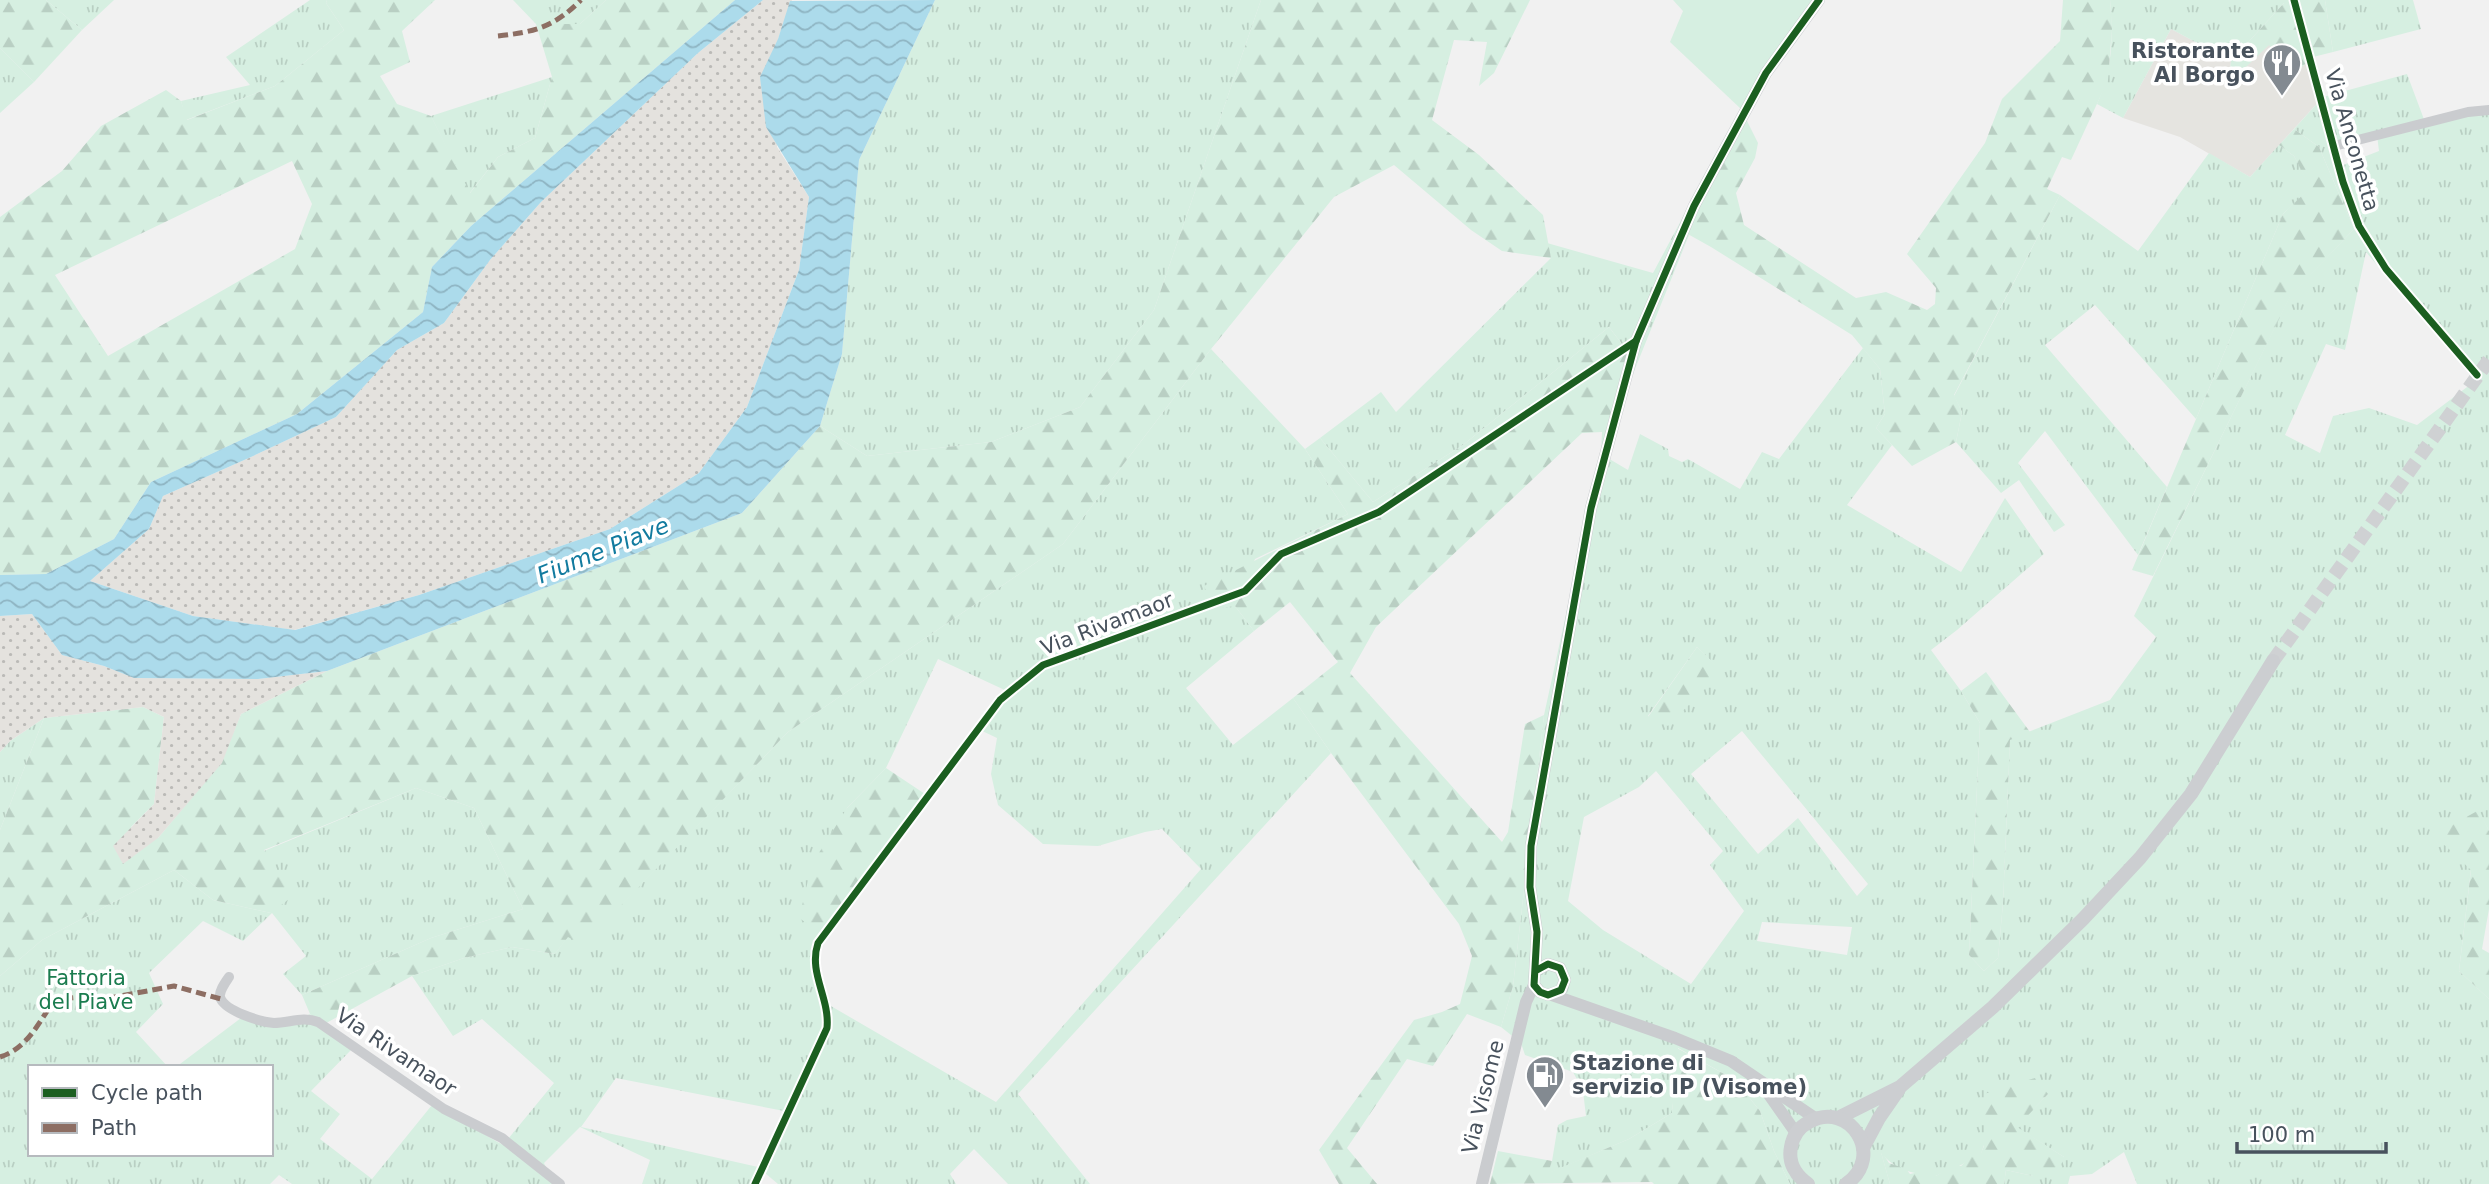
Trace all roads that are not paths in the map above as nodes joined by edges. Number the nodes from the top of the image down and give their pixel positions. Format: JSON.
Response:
{"nodes":[{"id":1,"x":1819,"y":0,"type":"edge"},
{"id":2,"x":2294,"y":0,"type":"edge"},
{"id":3,"x":2489,"y":110,"type":"edge"},
{"id":4,"x":2334,"y":146,"type":"junction"},
{"id":5,"x":1636,"y":341,"type":"junction"},
{"id":6,"x":2477,"y":376,"type":"dead end"},
{"id":7,"x":2273,"y":661,"type":"tunnel mouth"},
{"id":8,"x":1537,"y":932,"type":"junction"},
{"id":9,"x":1553,"y":964,"type":"junction"},
{"id":10,"x":1537,"y":970,"type":"junction"},
{"id":11,"x":229,"y":977,"type":"dead end"},
{"id":12,"x":1565,"y":980,"type":"junction"},
{"id":13,"x":1534,"y":985,"type":"junction"},
{"id":14,"x":1550,"y":995,"type":"junction"},
{"id":15,"x":1591,"y":1008,"type":"junction"},
{"id":16,"x":1522,"y":1019,"type":"junction"},
{"id":17,"x":1756,"y":1077,"type":"junction"},
{"id":18,"x":1900,"y":1087,"type":"junction"},
{"id":19,"x":1815,"y":1118,"type":"junction"},
{"id":20,"x":1838,"y":1118,"type":"junction"},
{"id":21,"x":1796,"y":1133,"type":"junction"},
{"id":22,"x":1863,"y":1148,"type":"junction"},
{"id":23,"x":1858,"y":1179,"type":"edge"},
{"id":24,"x":560,"y":1184,"type":"edge"},
{"id":25,"x":755,"y":1184,"type":"edge"},
{"id":26,"x":1482,"y":1184,"type":"edge"},
{"id":27,"x":1808,"y":1184,"type":"edge"},
{"id":28,"x":1846,"y":1184,"type":"edge"}],
"edges":[{"from":1,"to":5,"type":"street"},
{"from":2,"to":4,"type":"street","name":"Via Anconetta"},
{"from":3,"to":4,"type":"street","name":"Via Anconetta"},
{"from":4,"to":6,"type":"street","name":"Via Anconetta"},
{"from":5,"to":8,"type":"street"},
{"from":5,"to":25,"type":"street","name":"Via Rivamaor"},
{"from":7,"to":18,"type":"main road"},
{"from":8,"to":9,"type":"street"},
{"from":8,"to":10,"type":"street"},
{"from":9,"to":10,"type":"street"},
{"from":9,"to":12,"type":"street"},
{"from":10,"to":13,"type":"street"},
{"from":11,"to":24,"type":"street","name":"Via Rivamaor"},
{"from":12,"to":14,"type":"street"},
{"from":12,"to":15,"type":"street"},
{"from":13,"to":14,"type":"street"},
{"from":13,"to":16,"type":"street","name":"Via Visome"},
{"from":14,"to":15,"type":"street"},
{"from":14,"to":16,"type":"street","name":"Via Visome"},
{"from":15,"to":17,"type":"street"},
{"from":16,"to":26,"type":"street","name":"Via Visome"},
{"from":17,"to":19,"type":"street"},
{"from":17,"to":21,"type":"street"},
{"from":18,"to":20,"type":"main road"},
{"from":18,"to":22,"type":"main road"},
{"from":19,"to":20,"type":"main road"},
{"from":19,"to":21,"type":"main road"},
{"from":20,"to":22,"type":"main road"},
{"from":21,"to":27,"type":"main road"},
{"from":22,"to":23,"type":"main road"},
{"from":23,"to":28,"type":"main road"}]}
